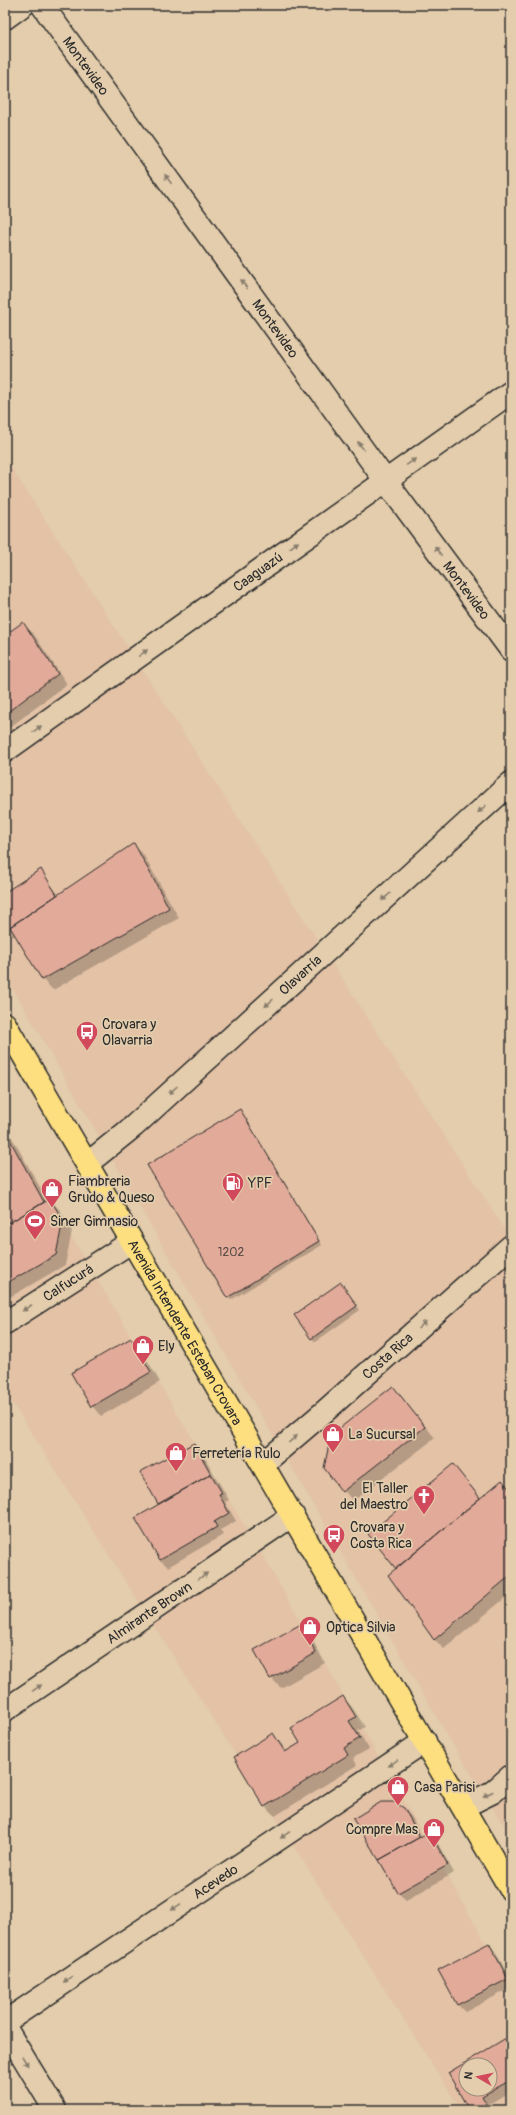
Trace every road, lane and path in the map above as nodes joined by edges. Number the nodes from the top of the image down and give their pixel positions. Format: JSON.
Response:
{"nodes":[{"id":1,"x":23,"y":5,"type":"edge"},
{"id":2,"x":42,"y":5,"type":"edge"},
{"id":3,"x":5,"y":18,"type":"edge"},
{"id":4,"x":511,"y":392,"type":"edge"},
{"id":5,"x":385,"y":480,"type":"junction"},
{"id":6,"x":511,"y":650,"type":"edge"},
{"id":7,"x":5,"y":752,"type":"edge"},
{"id":8,"x":511,"y":783,"type":"edge"},
{"id":9,"x":5,"y":1024,"type":"edge"},
{"id":10,"x":88,"y":1164,"type":"junction"},
{"id":11,"x":131,"y":1242,"type":"junction"},
{"id":12,"x":511,"y":1246,"type":"edge"},
{"id":13,"x":5,"y":1323,"type":"edge"},
{"id":14,"x":263,"y":1464,"type":"junction"},
{"id":15,"x":293,"y":1515,"type":"junction"},
{"id":16,"x":5,"y":1710,"type":"edge"},
{"id":17,"x":425,"y":1741,"type":"junction"},
{"id":18,"x":511,"y":1776,"type":"edge"},
{"id":19,"x":463,"y":1807,"type":"junction"},
{"id":20,"x":511,"y":1890,"type":"edge"},
{"id":21,"x":5,"y":2022,"type":"edge"},
{"id":22,"x":5,"y":2027,"type":"edge"},
{"id":23,"x":55,"y":2110,"type":"edge"}],
"edges":[{"from":1,"to":3,"type":"street"},
{"from":5,"to":2,"type":"street","name":"Montevideo","one_way":true},
{"from":5,"to":4,"type":"street","name":"Caaguazú","one_way":true},
{"from":6,"to":5,"type":"street","name":"Montevideo","one_way":true},
{"from":7,"to":5,"type":"street","name":"Caaguazú","one_way":true},
{"from":8,"to":10,"type":"street","name":"Olavarría","one_way":true},
{"from":9,"to":10,"type":"main road","name":"Avenida Intendente Esteban Crovara"},
{"from":10,"to":11,"type":"main road","name":"Avenida Intendente Esteban Crovara"},
{"from":11,"to":13,"type":"street","name":"Calfucurá","one_way":true},
{"from":11,"to":14,"type":"main road","name":"Avenida Intendente Esteban Crovara"},
{"from":14,"to":12,"type":"street","name":"Costa Rica","one_way":true},
{"from":14,"to":15,"type":"main road","name":"Avenida Intendente Esteban Crovara"},
{"from":16,"to":15,"type":"street","name":"Almirante Brown","one_way":true},
{"from":15,"to":17,"type":"main road","name":"Avenida Intendente Esteban Crovara"},
{"from":17,"to":19,"type":"main road","name":"Avenida Intendente Esteban Crovara"},
{"from":17,"to":21,"type":"street","name":"Acevedo","one_way":true},
{"from":18,"to":19,"type":"street","one_way":true},
{"from":19,"to":20,"type":"main road","name":"Avenida Intendente Esteban Crovara"},
{"from":22,"to":23,"type":"street","one_way":true}]}
